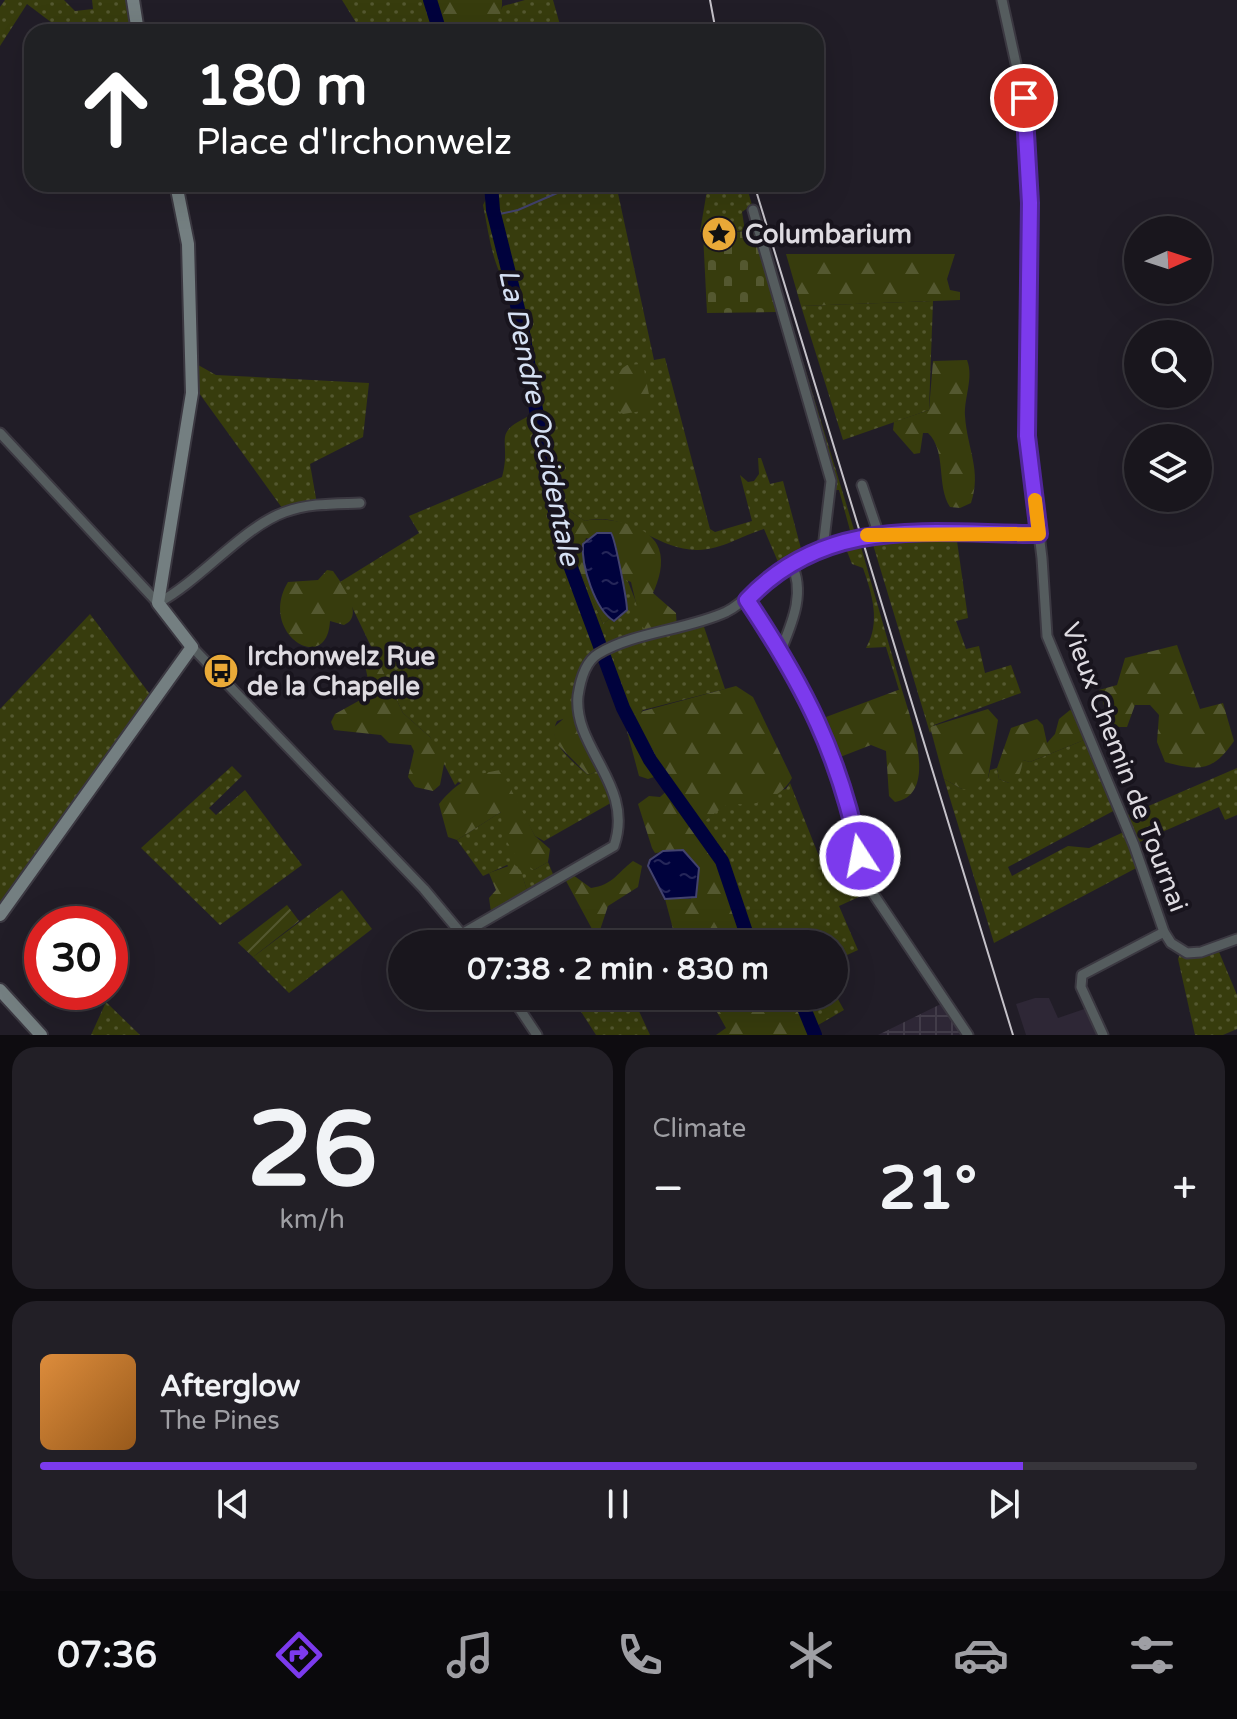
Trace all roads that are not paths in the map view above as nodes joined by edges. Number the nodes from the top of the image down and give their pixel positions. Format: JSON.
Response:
{"nodes":[{"id":1,"x":133,"y":0,"type":"edge"},
{"id":2,"x":1002,"y":0,"type":"edge"},
{"id":3,"x":137,"y":24,"type":"edge"},
{"id":4,"x":178,"y":192,"type":"edge"},
{"id":5,"x":753,"y":210,"type":"dead end"},
{"id":6,"x":0,"y":433,"type":"edge"},
{"id":7,"x":862,"y":485,"type":"dead end"},
{"id":8,"x":360,"y":503,"type":"dead end"},
{"id":9,"x":1039,"y":534,"type":"junction"},
{"id":10,"x":879,"y":535,"type":"junction"},
{"id":11,"x":823,"y":548,"type":"junction"},
{"id":12,"x":791,"y":563,"type":"junction"},
{"id":13,"x":747,"y":600,"type":"junction"},
{"id":14,"x":158,"y":603,"type":"junction"},
{"id":15,"x":192,"y":647,"type":"junction"},
{"id":16,"x":781,"y":650,"type":"junction"},
{"id":17,"x":0,"y":915,"type":"edge"},
{"id":18,"x":459,"y":930,"type":"edge"},
{"id":19,"x":469,"y":930,"type":"edge"},
{"id":20,"x":1164,"y":932,"type":"junction"},
{"id":21,"x":1237,"y":939,"type":"edge"},
{"id":22,"x":0,"y":990,"type":"edge"},
{"id":23,"x":520,"y":1010,"type":"edge"},
{"id":24,"x":41,"y":1035,"type":"edge"},
{"id":25,"x":537,"y":1035,"type":"edge"},
{"id":26,"x":968,"y":1035,"type":"edge"},
{"id":27,"x":1103,"y":1035,"type":"edge"}],
"edges":[{"from":1,"to":3,"type":"street"},
{"from":2,"to":9,"type":"street","name":"Vieux Chemin de Tournai"},
{"from":4,"to":14,"type":"street"},
{"from":5,"to":11,"type":"street"},
{"from":6,"to":14,"type":"street"},
{"from":7,"to":10,"type":"street"},
{"from":8,"to":14,"type":"street"},
{"from":9,"to":10,"type":"street"},
{"from":9,"to":20,"type":"street","name":"Vieux Chemin de Tournai"},
{"from":10,"to":11,"type":"street"},
{"from":11,"to":12,"type":"street"},
{"from":12,"to":13,"type":"street"},
{"from":12,"to":16,"type":"street"},
{"from":13,"to":16,"type":"street"},
{"from":13,"to":19,"type":"street"},
{"from":14,"to":15,"type":"street"},
{"from":15,"to":17,"type":"street"},
{"from":15,"to":18,"type":"street"},
{"from":16,"to":26,"type":"street"},
{"from":20,"to":21,"type":"street","name":"Vieux Chemin de Tournai"},
{"from":20,"to":27,"type":"street"},
{"from":22,"to":24,"type":"street"},
{"from":23,"to":25,"type":"street"}]}
